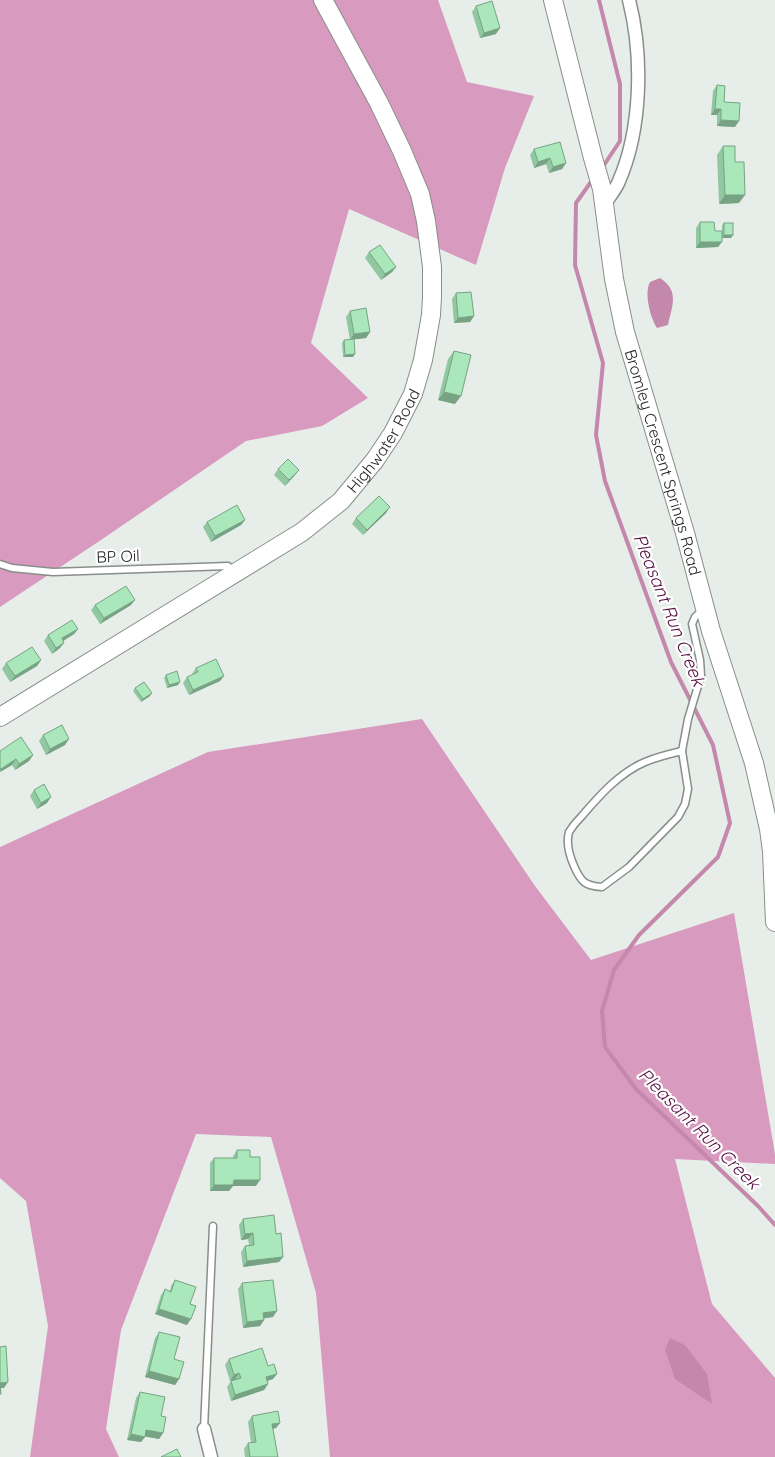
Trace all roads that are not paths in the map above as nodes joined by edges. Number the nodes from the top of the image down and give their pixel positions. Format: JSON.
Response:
{"nodes":[{"id":1,"x":324,"y":0,"type":"edge"},
{"id":2,"x":554,"y":0,"type":"edge"},
{"id":3,"x":630,"y":0,"type":"edge"},
{"id":4,"x":604,"y":196,"type":"junction"},
{"id":5,"x":0,"y":564,"type":"edge"},
{"id":6,"x":234,"y":573,"type":"junction"},
{"id":7,"x":705,"y":608,"type":"junction"},
{"id":8,"x":0,"y":717,"type":"edge"},
{"id":9,"x":682,"y":751,"type":"junction"},
{"id":10,"x":775,"y":922,"type":"edge"},
{"id":11,"x":213,"y":1226,"type":"dead end"},
{"id":12,"x":204,"y":1429,"type":"joint"},
{"id":13,"x":211,"y":1457,"type":"edge"}],
"edges":[{"from":1,"to":6,"type":"street","name":"Highwater Road"},
{"from":2,"to":4,"type":"street","name":"Bromley Crescent Springs Road"},
{"from":3,"to":4,"type":"street"},
{"from":4,"to":7,"type":"street","name":"Bromley Crescent Springs Road"},
{"from":5,"to":6,"type":"lane","name":"BP Oil"},
{"from":6,"to":8,"type":"street","name":"Highwater Road"},
{"from":7,"to":9,"type":"lane"},
{"from":7,"to":10,"type":"street","name":"Bromley Crescent Springs Road"},
{"from":9,"to":9,"type":"lane"},
{"from":11,"to":12,"type":"lane"},
{"from":12,"to":13,"type":"street"}]}
